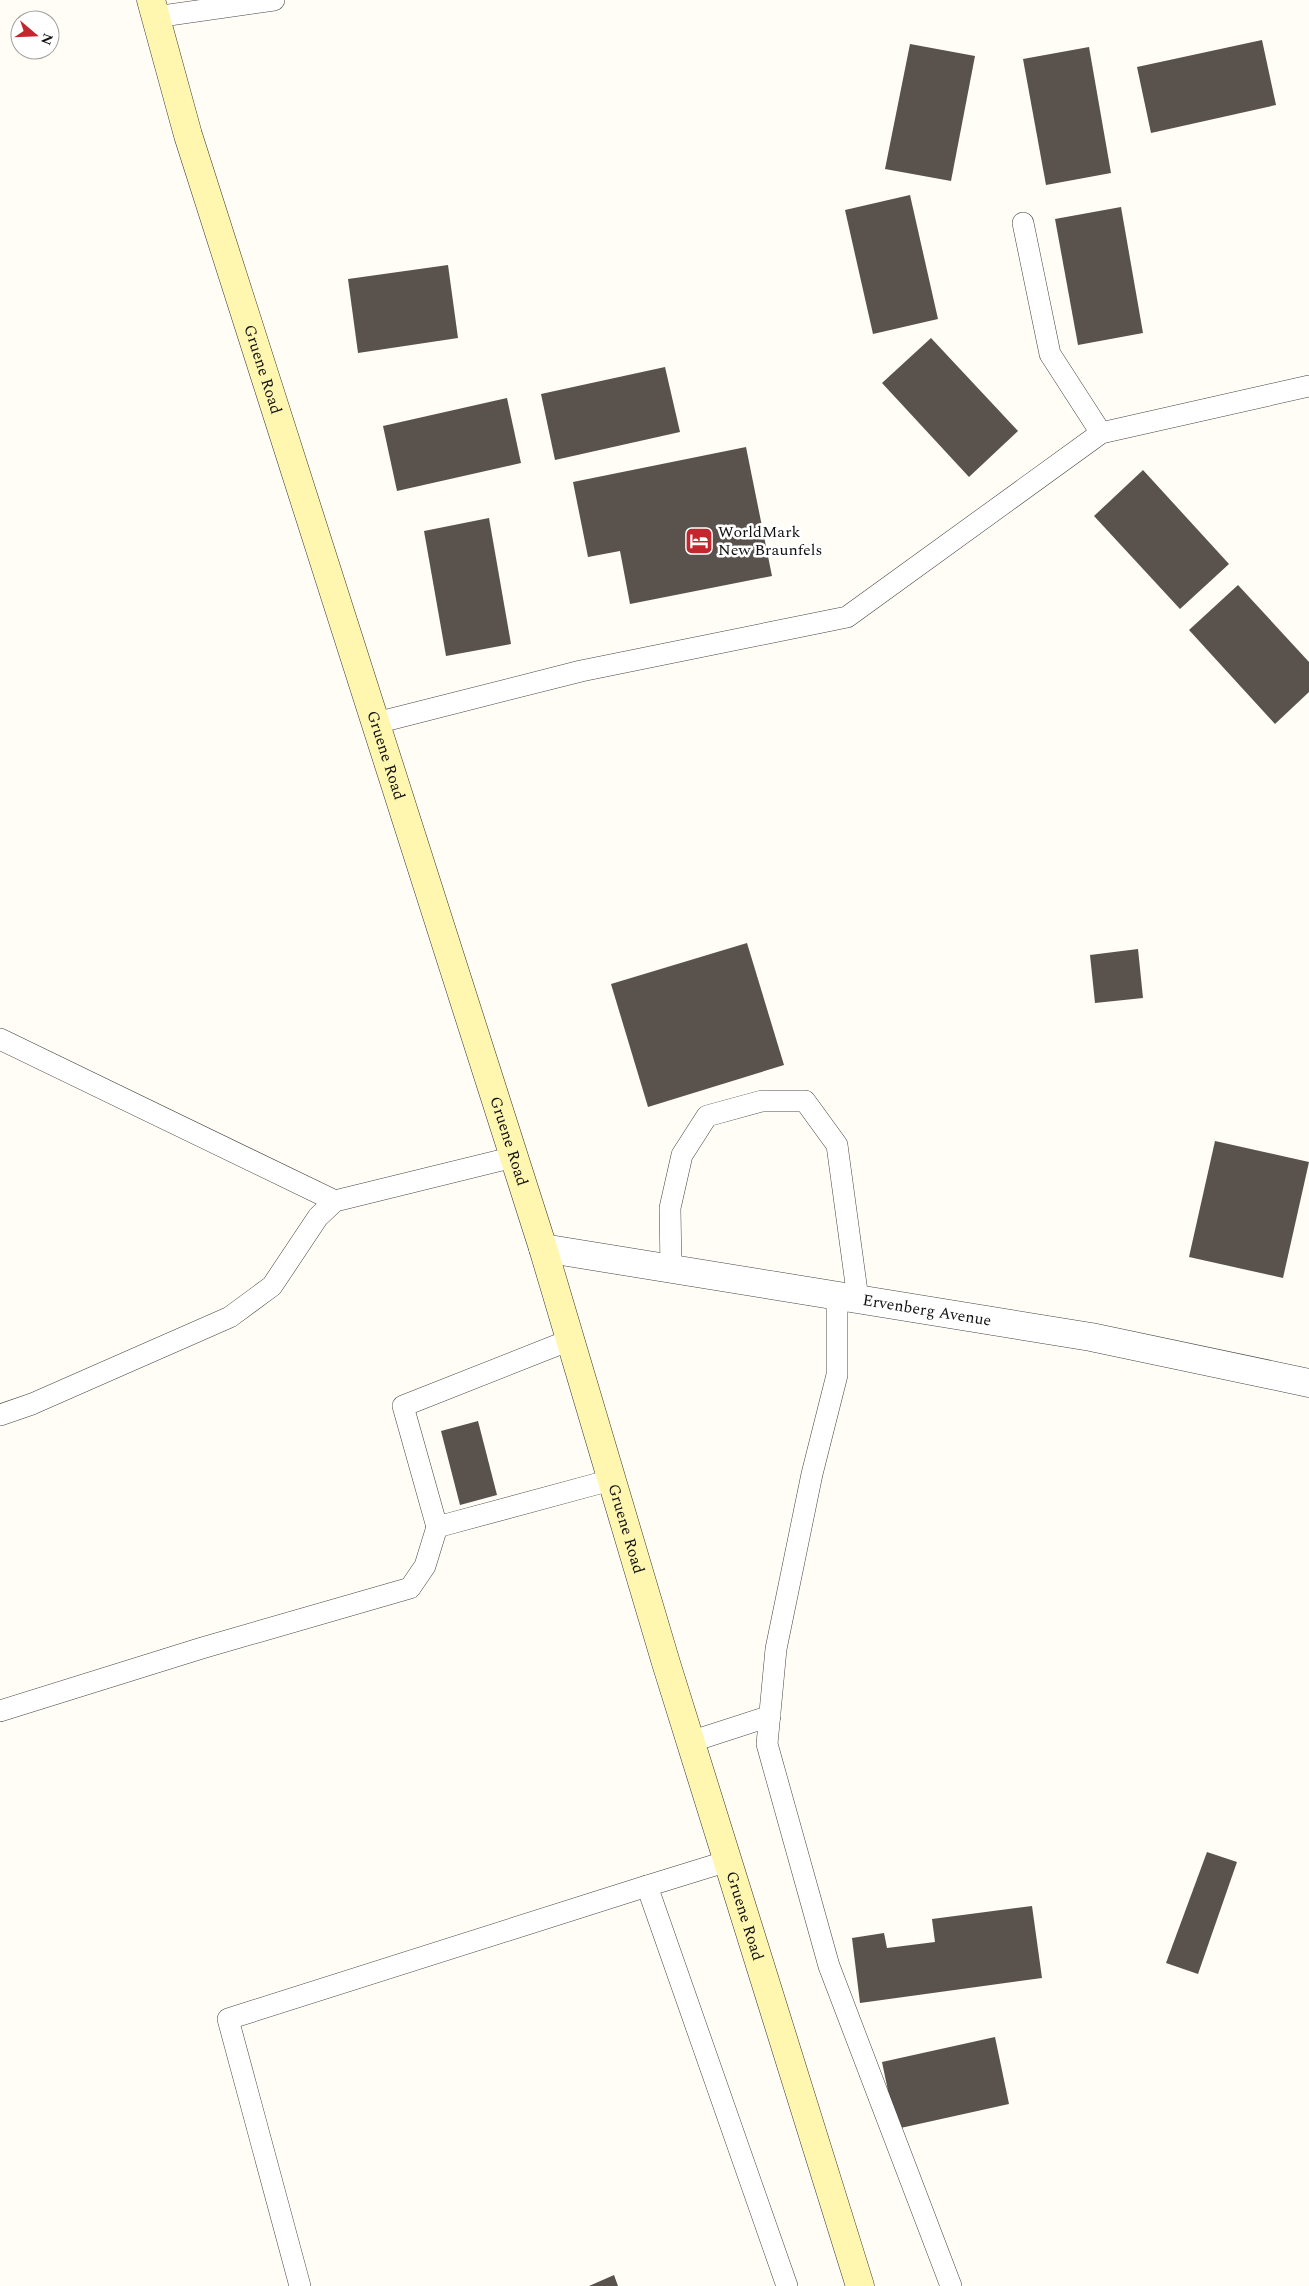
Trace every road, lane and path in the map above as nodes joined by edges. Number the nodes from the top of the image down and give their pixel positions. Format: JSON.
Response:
{"nodes":[{"id":1,"x":274,"y":0,"type":"edge"},
{"id":2,"x":153,"y":9,"type":"edge"},
{"id":3,"x":1023,"y":223,"type":"dead end"},
{"id":4,"x":1309,"y":386,"type":"edge"},
{"id":5,"x":1101,"y":433,"type":"junction"},
{"id":6,"x":376,"y":723,"type":"junction"},
{"id":7,"x":0,"y":1039,"type":"edge"},
{"id":8,"x":514,"y":1158,"type":"junction"},
{"id":9,"x":335,"y":1201,"type":"junction"},
{"id":10,"x":543,"y":1248,"type":"junction"},
{"id":11,"x":671,"y":1269,"type":"junction"},
{"id":12,"x":847,"y":1297,"type":"junction"},
{"id":13,"x":570,"y":1340,"type":"junction"},
{"id":14,"x":1309,"y":1383,"type":"edge"},
{"id":15,"x":0,"y":1416,"type":"edge"},
{"id":16,"x":611,"y":1480,"type":"junction"},
{"id":17,"x":437,"y":1527,"type":"junction"},
{"id":18,"x":0,"y":1711,"type":"edge"},
{"id":19,"x":770,"y":1716,"type":"junction"},
{"id":20,"x":690,"y":1742,"type":"junction"},
{"id":21,"x":728,"y":1861,"type":"junction"},
{"id":22,"x":647,"y":1886,"type":"junction"},
{"id":23,"x":300,"y":2286,"type":"edge"},
{"id":24,"x":787,"y":2286,"type":"edge"},
{"id":25,"x":860,"y":2286,"type":"edge"},
{"id":26,"x":951,"y":2286,"type":"edge"}],
"edges":[{"from":1,"to":2,"type":"lane"},
{"from":2,"to":6,"type":"street","name":"Gruene Road"},
{"from":3,"to":5,"type":"lane"},
{"from":4,"to":5,"type":"lane"},
{"from":5,"to":6,"type":"lane"},
{"from":6,"to":8,"type":"street","name":"Gruene Road"},
{"from":7,"to":9,"type":"lane"},
{"from":8,"to":9,"type":"lane"},
{"from":8,"to":10,"type":"street","name":"Gruene Road"},
{"from":9,"to":15,"type":"lane"},
{"from":10,"to":11,"type":"street","name":"Ervenberg Avenue"},
{"from":10,"to":13,"type":"street","name":"Gruene Road"},
{"from":11,"to":12,"type":"street","name":"Ervenberg Avenue"},
{"from":11,"to":12,"type":"lane"},
{"from":12,"to":14,"type":"street","name":"Ervenberg Avenue"},
{"from":12,"to":19,"type":"lane"},
{"from":13,"to":16,"type":"street","name":"Gruene Road"},
{"from":13,"to":17,"type":"lane"},
{"from":16,"to":17,"type":"lane"},
{"from":16,"to":20,"type":"street","name":"Gruene Road"},
{"from":17,"to":18,"type":"lane"},
{"from":19,"to":20,"type":"lane"},
{"from":19,"to":26,"type":"lane"},
{"from":20,"to":21,"type":"street","name":"Gruene Road"},
{"from":21,"to":22,"type":"lane"},
{"from":21,"to":25,"type":"street","name":"Gruene Road"},
{"from":22,"to":23,"type":"lane"},
{"from":22,"to":24,"type":"lane"}]}
